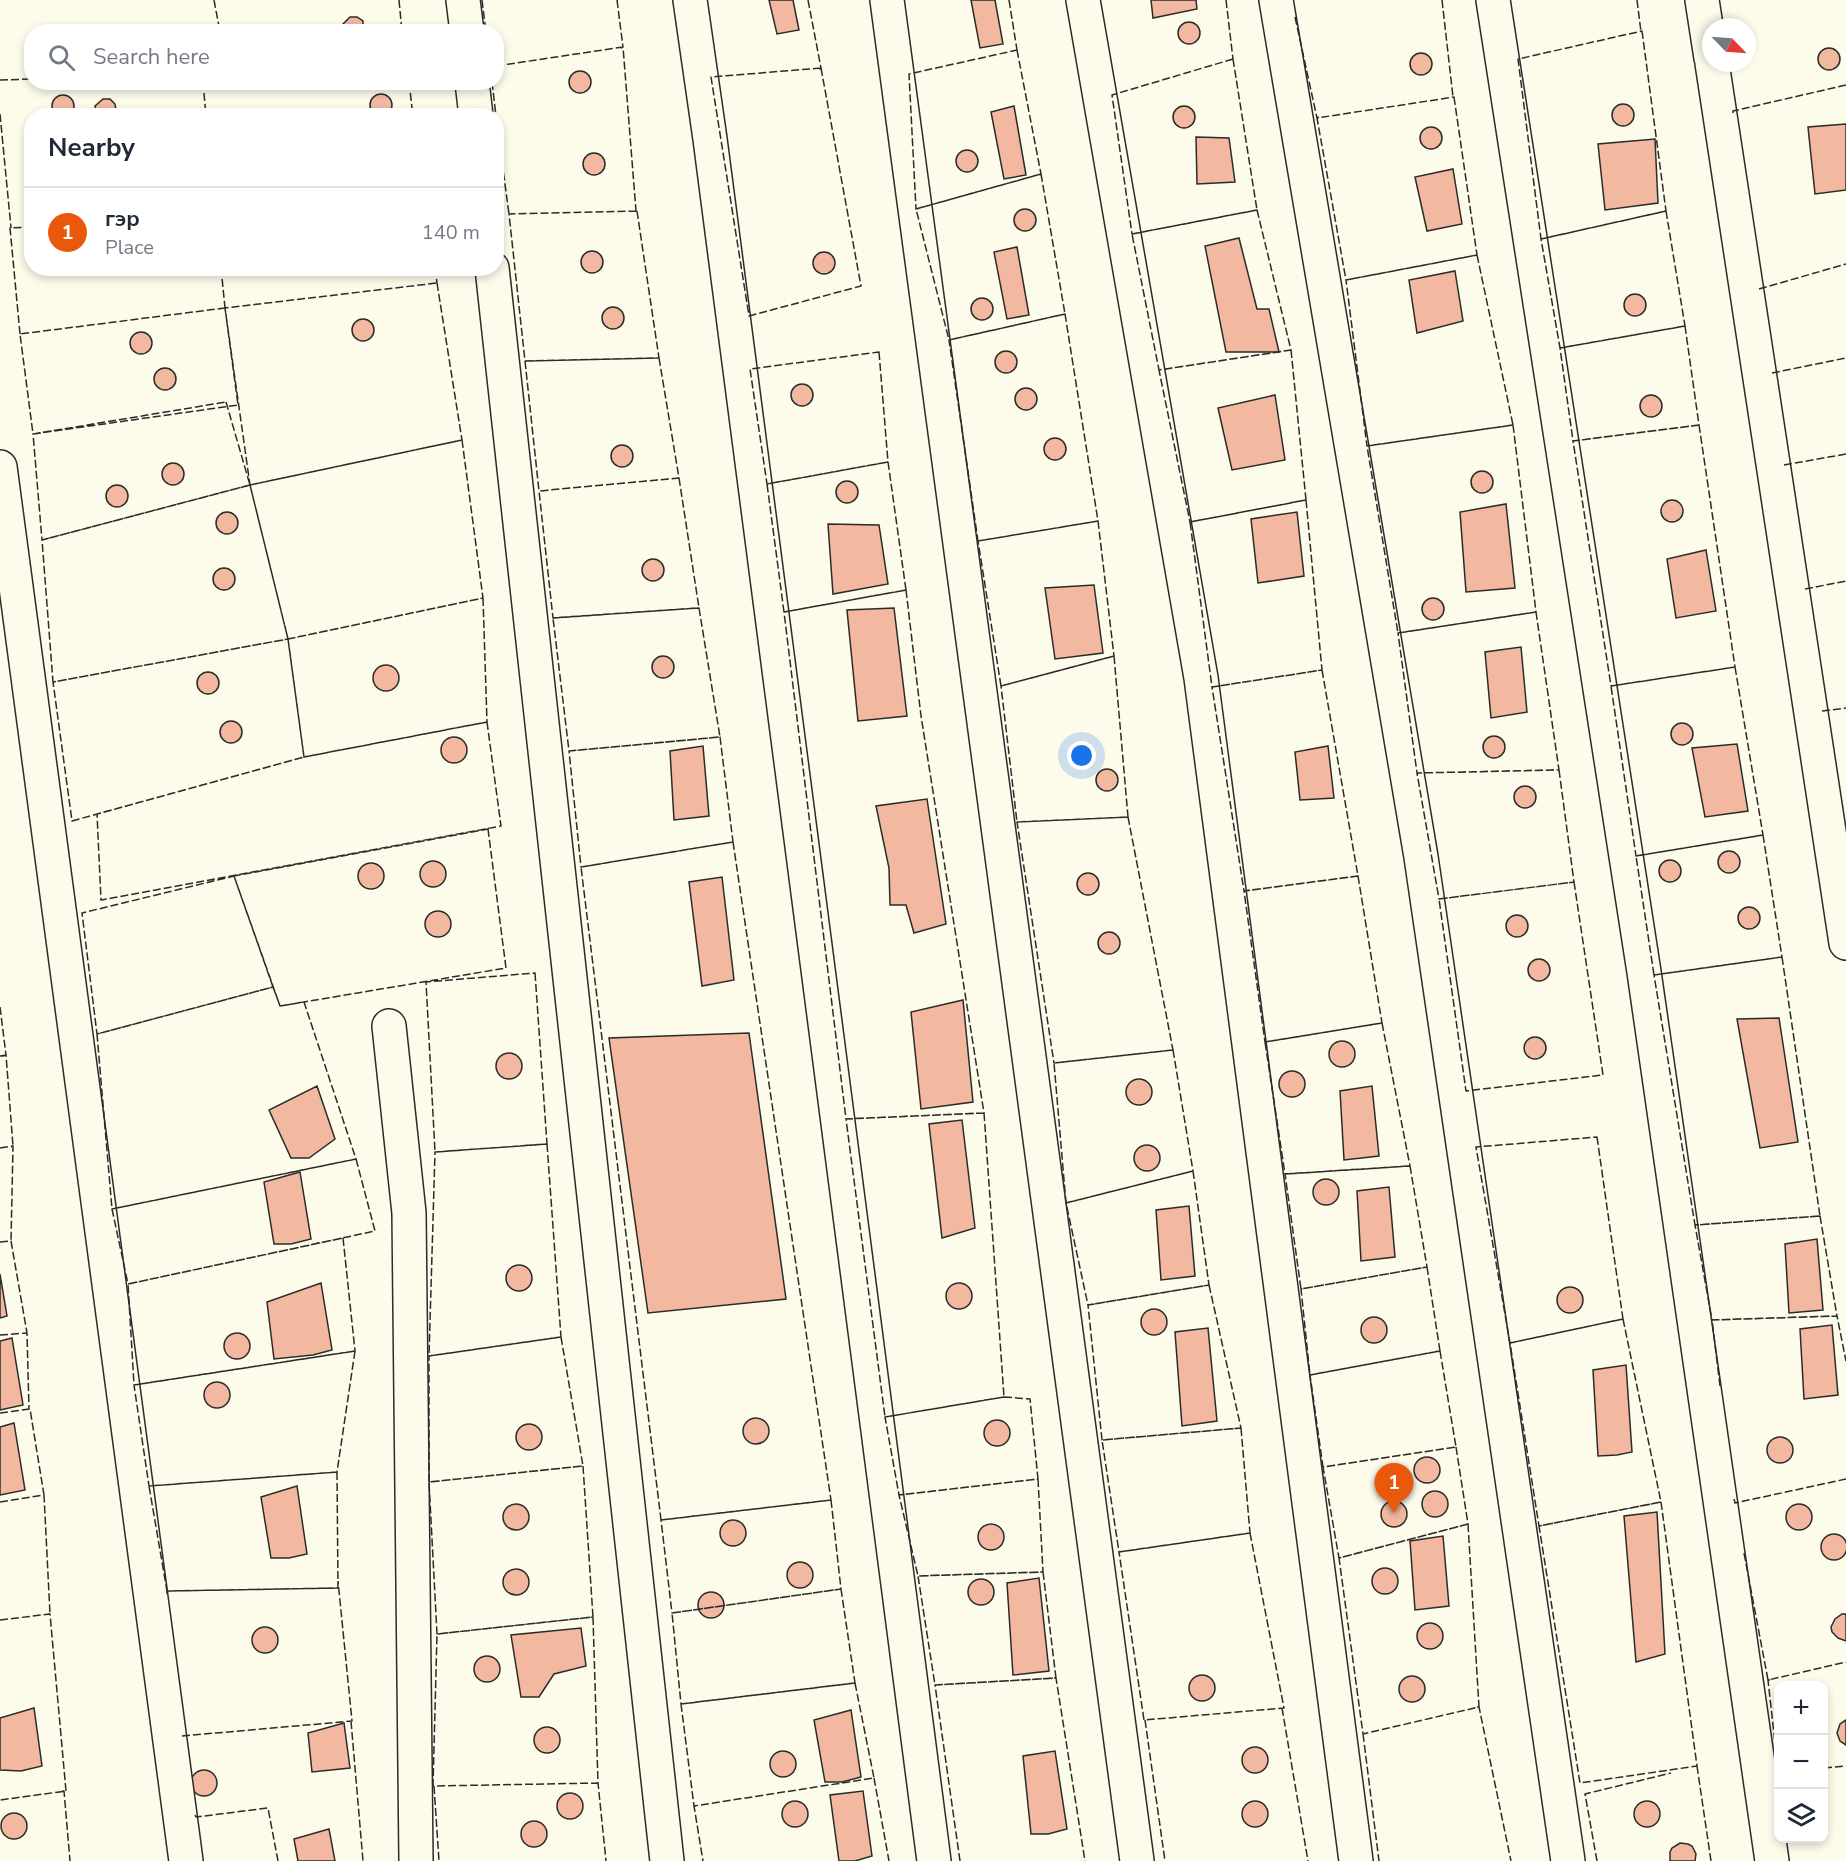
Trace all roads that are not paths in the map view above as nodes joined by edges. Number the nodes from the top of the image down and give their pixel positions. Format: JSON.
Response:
{"nodes":[{"id":1,"x":463,"y":0,"type":"edge"},
{"id":2,"x":690,"y":0,"type":"edge"},
{"id":3,"x":887,"y":0,"type":"edge"},
{"id":4,"x":1083,"y":0,"type":"edge"},
{"id":5,"x":1276,"y":0,"type":"edge"},
{"id":6,"x":1493,"y":0,"type":"edge"},
{"id":7,"x":1702,"y":0,"type":"edge"},
{"id":8,"x":1705,"y":18,"type":"edge"},
{"id":9,"x":466,"y":24,"type":"edge"},
{"id":10,"x":1713,"y":72,"type":"edge"},
{"id":11,"x":473,"y":90,"type":"edge"},
{"id":12,"x":475,"y":108,"type":"edge"},
{"id":13,"x":493,"y":276,"type":"edge"},
{"id":14,"x":0,"y":467,"type":"edge"},
{"id":15,"x":1846,"y":943,"type":"edge"},
{"id":16,"x":389,"y":1026,"type":"dead end"},
{"id":17,"x":186,"y":1861,"type":"edge"},
{"id":18,"x":416,"y":1861,"type":"edge"},
{"id":19,"x":667,"y":1861,"type":"edge"},
{"id":20,"x":934,"y":1861,"type":"edge"},
{"id":21,"x":1137,"y":1861,"type":"edge"},
{"id":22,"x":1356,"y":1861,"type":"edge"},
{"id":23,"x":1568,"y":1861,"type":"edge"},
{"id":24,"x":1772,"y":1861,"type":"edge"}],
"edges":[{"from":1,"to":9,"type":"street"},
{"from":2,"to":20,"type":"street"},
{"from":3,"to":21,"type":"street"},
{"from":4,"to":22,"type":"street"},
{"from":5,"to":23,"type":"street"},
{"from":6,"to":24,"type":"street"},
{"from":7,"to":8,"type":"street"},
{"from":10,"to":15,"type":"street"},
{"from":11,"to":12,"type":"street"},
{"from":13,"to":19,"type":"street"},
{"from":14,"to":17,"type":"street"},
{"from":16,"to":18,"type":"street"}]}
